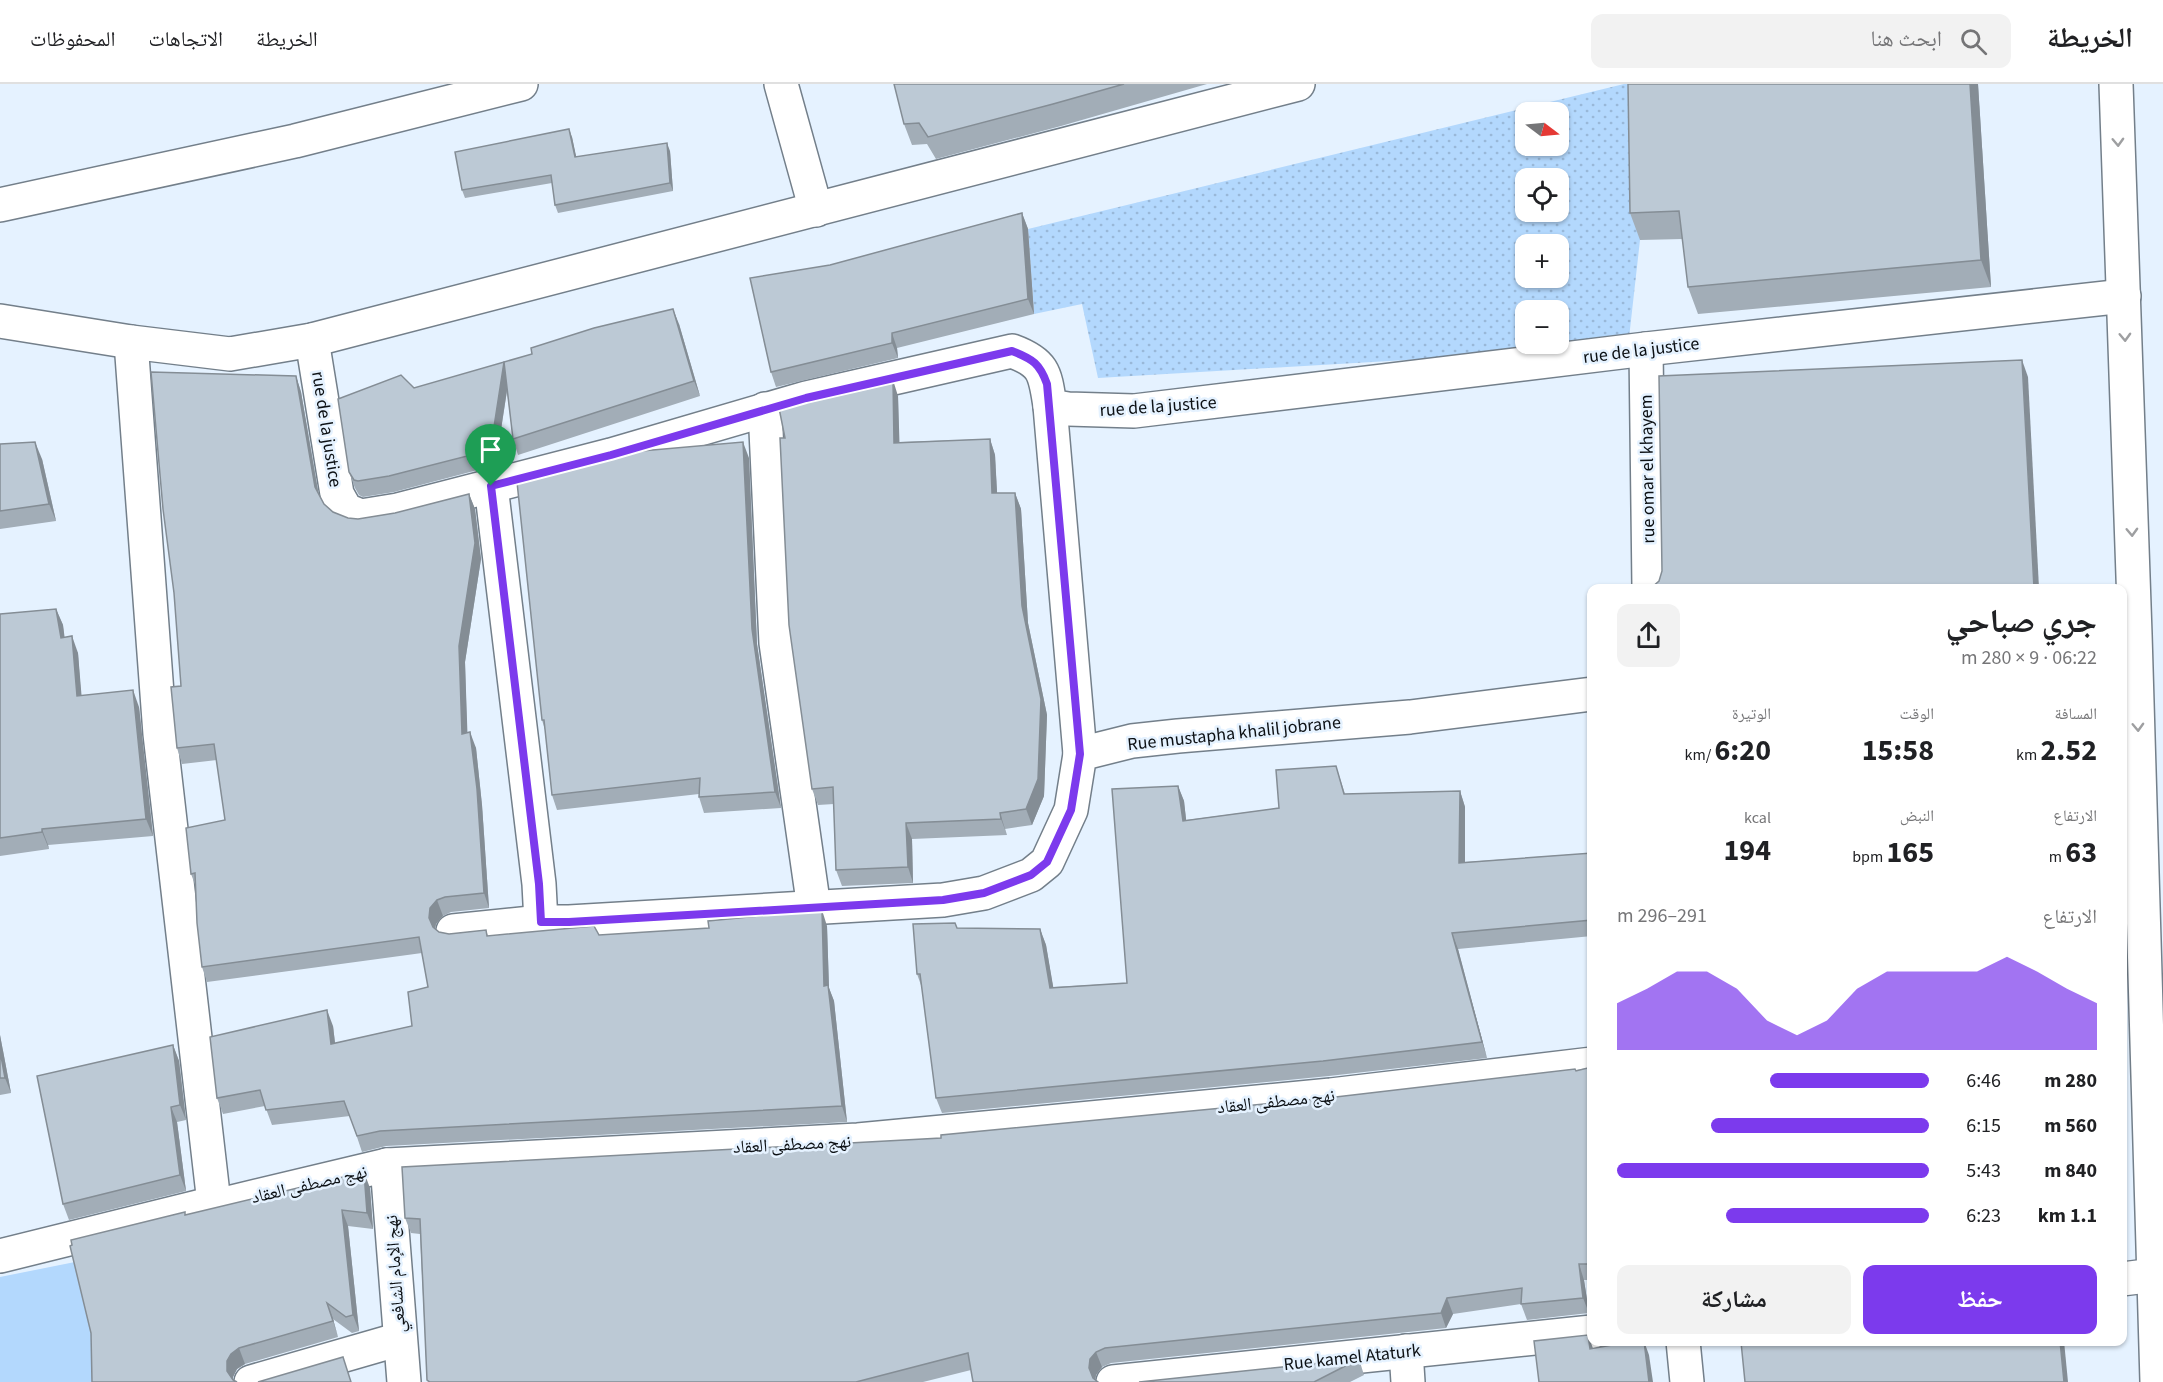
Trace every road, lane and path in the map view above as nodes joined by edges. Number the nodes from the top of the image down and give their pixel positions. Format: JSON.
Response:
{"nodes":[{"id":1,"x":521,"y":84,"type":"edge"},
{"id":2,"x":781,"y":84,"type":"edge"},
{"id":3,"x":1298,"y":84,"type":"edge"},
{"id":4,"x":2116,"y":84,"type":"edge"},
{"id":5,"x":0,"y":205,"type":"edge"},
{"id":6,"x":816,"y":210,"type":"junction"},
{"id":7,"x":2124,"y":296,"type":"junction"},
{"id":8,"x":0,"y":321,"type":"edge"},
{"id":9,"x":312,"y":340,"type":"junction"},
{"id":10,"x":131,"y":342,"type":"junction"},
{"id":11,"x":1646,"y":349,"type":"junction"},
{"id":12,"x":1050,"y":406,"type":"junction"},
{"id":13,"x":765,"y":409,"type":"junction"},
{"id":14,"x":491,"y":486,"type":"junction"},
{"id":15,"x":1649,"y":584,"type":"edge"},
{"id":16,"x":2129,"y":635,"type":"edge"},
{"id":17,"x":1587,"y":695,"type":"edge"},
{"id":18,"x":1080,"y":754,"type":"junction"},
{"id":19,"x":814,"y":908,"type":"junction"},
{"id":20,"x":541,"y":922,"type":"junction"},
{"id":21,"x":453,"y":931,"type":"edge"},
{"id":22,"x":2134,"y":973,"type":"edge"},
{"id":23,"x":1587,"y":1065,"type":"edge"},
{"id":24,"x":387,"y":1165,"type":"junction"},
{"id":25,"x":214,"y":1203,"type":"junction"},
{"id":26,"x":0,"y":1256,"type":"edge"},
{"id":27,"x":2155,"y":1275,"type":"junction"},
{"id":28,"x":2127,"y":1278,"type":"edge"},
{"id":29,"x":1587,"y":1333,"type":"edge"},
{"id":30,"x":400,"y":1339,"type":"junction"},
{"id":31,"x":1683,"y":1346,"type":"edge"},
{"id":32,"x":1407,"y":1367,"type":"edge"},
{"id":33,"x":251,"y":1382,"type":"edge"},
{"id":34,"x":404,"y":1382,"type":"edge"},
{"id":35,"x":1113,"y":1382,"type":"edge"},
{"id":36,"x":1687,"y":1382,"type":"edge"},
{"id":37,"x":2157,"y":1382,"type":"edge"}],
"edges":[{"from":1,"to":5,"type":"street"},
{"from":2,"to":6,"type":"street"},
{"from":3,"to":6,"type":"street"},
{"from":4,"to":7,"type":"street","one_way":true},
{"from":6,"to":9,"type":"street"},
{"from":7,"to":11,"type":"street","name":"rue de la justice"},
{"from":7,"to":16,"type":"street","one_way":true},
{"from":8,"to":10,"type":"street"},
{"from":9,"to":10,"type":"street"},
{"from":9,"to":14,"type":"street","name":"rue de la justice"},
{"from":10,"to":25,"type":"street"},
{"from":11,"to":12,"type":"street","name":"rue de la justice"},
{"from":11,"to":15,"type":"street","name":"rue omar el khayem"},
{"from":12,"to":13,"type":"street","name":"rue de la justice"},
{"from":12,"to":18,"type":"street"},
{"from":13,"to":14,"type":"street","name":"rue de la justice"},
{"from":13,"to":19,"type":"street"},
{"from":14,"to":20,"type":"street"},
{"from":16,"to":22,"type":"street","one_way":true},
{"from":17,"to":18,"type":"street","name":"Rue mustapha khalil jobrane"},
{"from":18,"to":19,"type":"street"},
{"from":19,"to":20,"type":"street"},
{"from":20,"to":21,"type":"street"},
{"from":22,"to":27,"type":"street"},
{"from":23,"to":24,"type":"street","name":"نهج مصطفى العقاد"},
{"from":24,"to":25,"type":"street","name":"نهج مصطفى العقاد"},
{"from":24,"to":30,"type":"street","name":"نهج الإمام الشافعي"},
{"from":25,"to":26,"type":"street","name":"نهج مصطفى العقاد"},
{"from":27,"to":28,"type":"street"},
{"from":27,"to":37,"type":"street"},
{"from":29,"to":32,"type":"street","name":"Rue kamel Ataturk"},
{"from":30,"to":33,"type":"street"},
{"from":30,"to":34,"type":"street","name":"نهج الإمام الشافعي"},
{"from":31,"to":36,"type":"street"},
{"from":32,"to":35,"type":"street","name":"Rue kamel Ataturk"}]}
